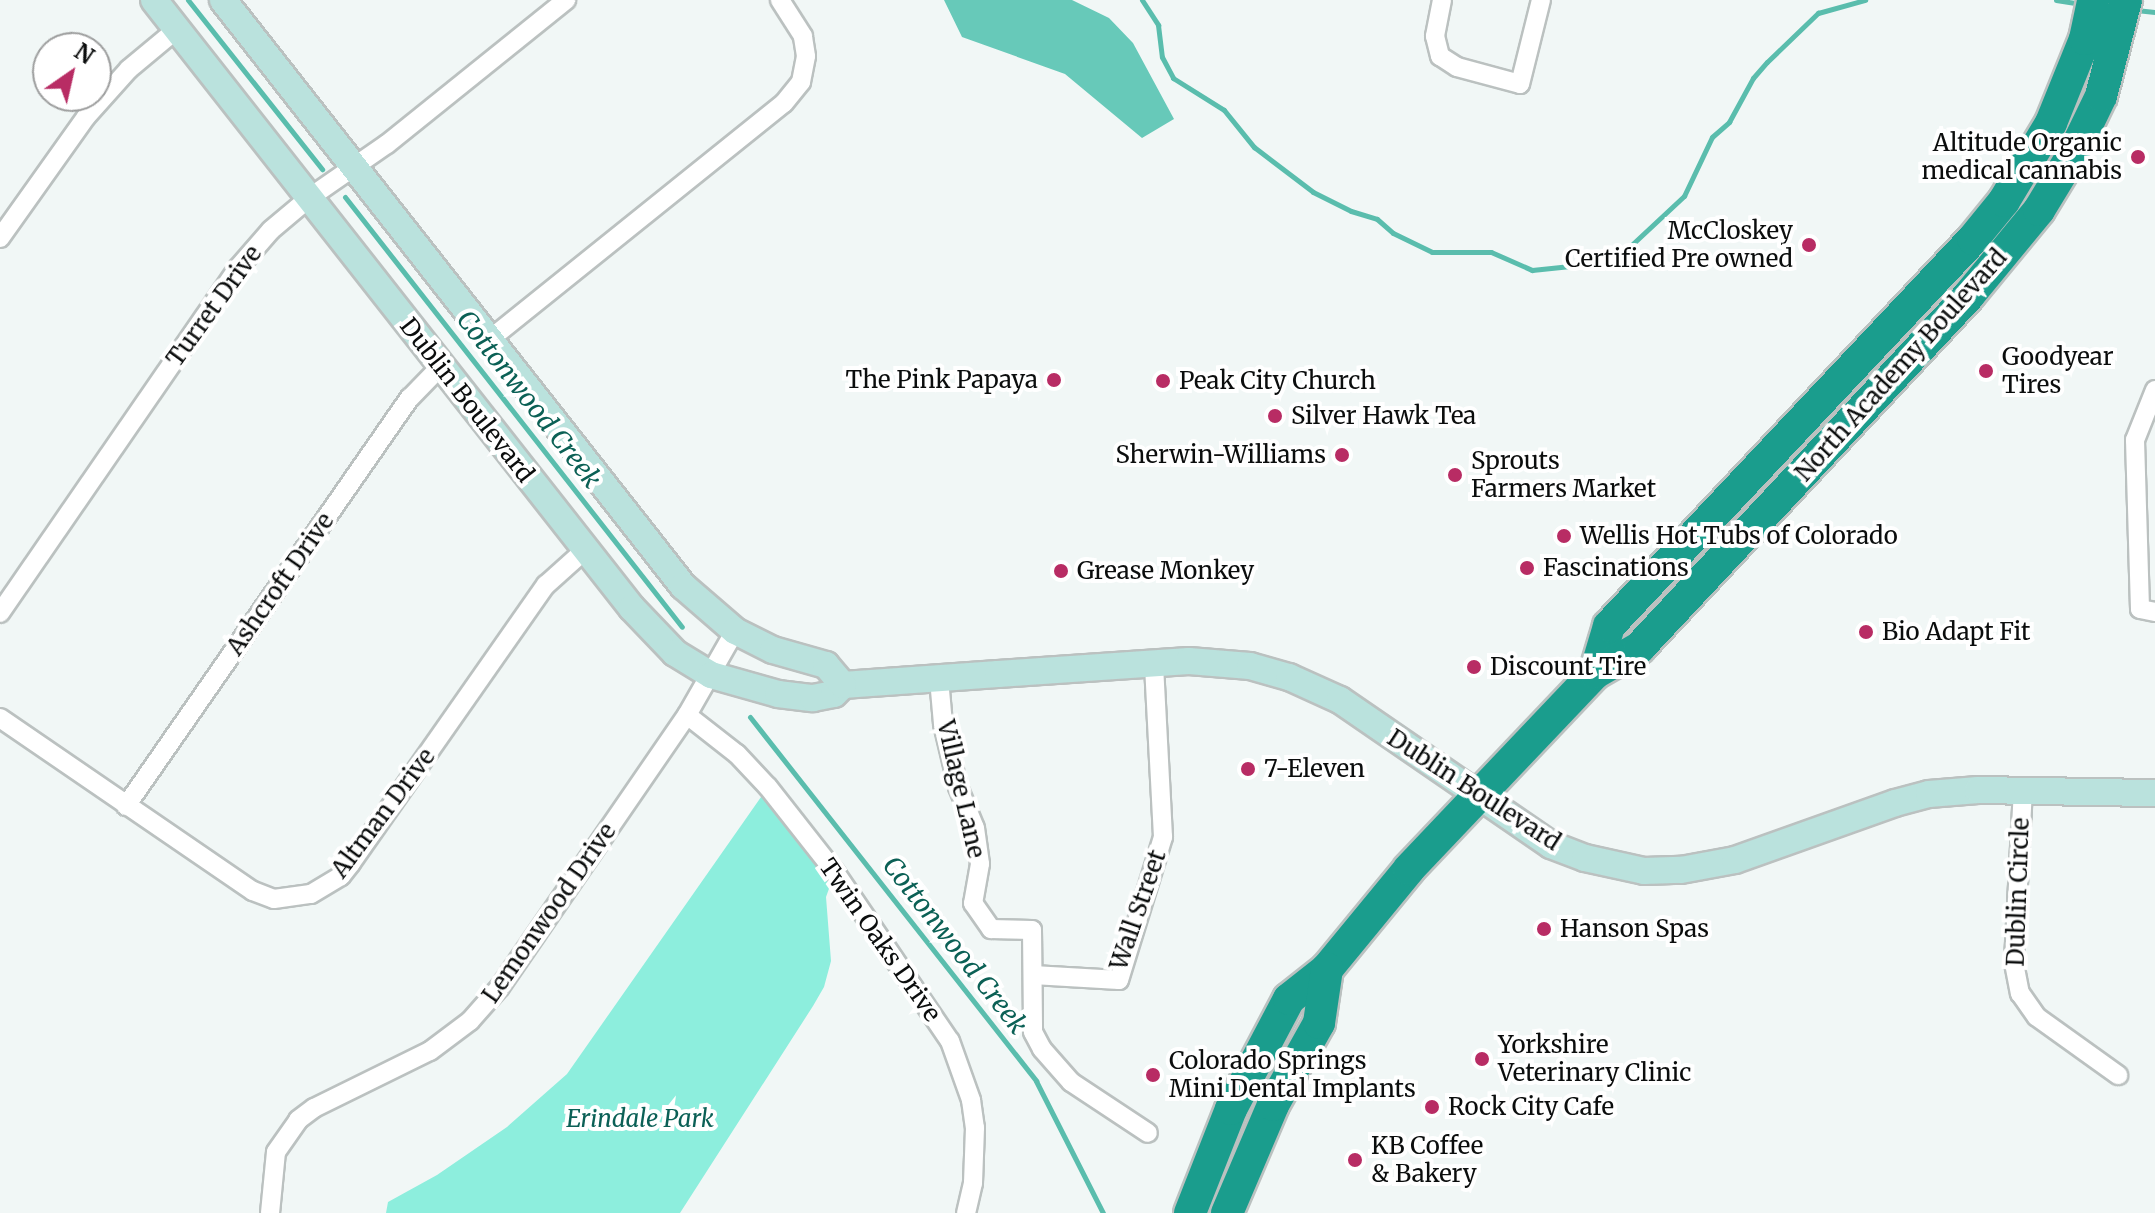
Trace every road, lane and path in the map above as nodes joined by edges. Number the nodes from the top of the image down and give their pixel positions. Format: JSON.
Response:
{"nodes":[{"id":1,"x":154,"y":0,"type":"edge"},
{"id":2,"x":223,"y":0,"type":"edge"},
{"id":3,"x":566,"y":0,"type":"edge"},
{"id":4,"x":779,"y":0,"type":"edge"},
{"id":5,"x":1442,"y":0,"type":"edge"},
{"id":6,"x":1541,"y":0,"type":"edge"},
{"id":7,"x":2093,"y":0,"type":"edge"},
{"id":8,"x":2126,"y":0,"type":"edge"},
{"id":9,"x":177,"y":29,"type":"junction"},
{"id":10,"x":353,"y":167,"type":"junction"},
{"id":11,"x":309,"y":198,"type":"junction"},
{"id":12,"x":0,"y":238,"type":"edge"},
{"id":13,"x":489,"y":340,"type":"junction"},
{"id":14,"x":441,"y":366,"type":"junction"},
{"id":15,"x":2155,"y":390,"type":"edge"},
{"id":16,"x":585,"y":550,"type":"junction"},
{"id":17,"x":2155,"y":612,"type":"edge"},
{"id":18,"x":0,"y":613,"type":"edge"},
{"id":19,"x":735,"y":631,"type":"junction"},
{"id":20,"x":1154,"y":663,"type":"junction"},
{"id":21,"x":1595,"y":673,"type":"junction"},
{"id":22,"x":711,"y":675,"type":"junction"},
{"id":23,"x":939,"y":679,"type":"junction"},
{"id":24,"x":843,"y":685,"type":"junction"},
{"id":25,"x":687,"y":715,"type":"junction"},
{"id":26,"x":0,"y":718,"type":"edge"},
{"id":27,"x":2023,"y":789,"type":"junction"},
{"id":28,"x":2155,"y":793,"type":"edge"},
{"id":29,"x":1477,"y":795,"type":"junction"},
{"id":30,"x":126,"y":806,"type":"junction"},
{"id":31,"x":1327,"y":969,"type":"junction"},
{"id":32,"x":1033,"y":975,"type":"junction"},
{"id":33,"x":2118,"y":1075,"type":"dead end"},
{"id":34,"x":1148,"y":1133,"type":"dead end"},
{"id":35,"x":270,"y":1213,"type":"edge"},
{"id":36,"x":966,"y":1213,"type":"edge"},
{"id":37,"x":1190,"y":1213,"type":"edge"},
{"id":38,"x":1227,"y":1213,"type":"edge"}],
"edges":[{"from":1,"to":9,"type":"main road","name":"Dublin Boulevard"},
{"from":2,"to":10,"type":"main road"},
{"from":3,"to":10,"type":"street","name":"Turret Drive"},
{"from":4,"to":13,"type":"street"},
{"from":5,"to":6,"type":"street"},
{"from":7,"to":21,"type":"highway","name":"North Academy Boulevard"},
{"from":8,"to":21,"type":"highway","name":"North Academy Boulevard"},
{"from":9,"to":11,"type":"main road","name":"Dublin Boulevard"},
{"from":9,"to":12,"type":"street"},
{"from":10,"to":11,"type":"street","name":"Turret Drive"},
{"from":10,"to":13,"type":"main road"},
{"from":11,"to":14,"type":"main road","name":"Dublin Boulevard"},
{"from":11,"to":18,"type":"street","name":"Turret Drive"},
{"from":13,"to":19,"type":"main road"},
{"from":14,"to":16,"type":"main road","name":"Dublin Boulevard"},
{"from":14,"to":30,"type":"street","name":"Ashcroft Drive"},
{"from":15,"to":17,"type":"street"},
{"from":16,"to":22,"type":"main road","name":"Dublin Boulevard"},
{"from":16,"to":30,"type":"street","name":"Altman Drive"},
{"from":19,"to":22,"type":"street","name":"Lemonwood Drive"},
{"from":19,"to":24,"type":"main road"},
{"from":20,"to":23,"type":"main road","name":"Dublin Boulevard"},
{"from":20,"to":29,"type":"main road","name":"Dublin Boulevard"},
{"from":20,"to":32,"type":"street","name":"Wall Street"},
{"from":21,"to":29,"type":"highway","name":"North Academy Boulevard"},
{"from":22,"to":24,"type":"main road","name":"Dublin Boulevard"},
{"from":22,"to":25,"type":"street","name":"Lemonwood Drive"},
{"from":23,"to":24,"type":"main road","name":"Dublin Boulevard"},
{"from":23,"to":32,"type":"street","name":"Village Lane"},
{"from":25,"to":35,"type":"street","name":"Lemonwood Drive"},
{"from":25,"to":36,"type":"street","name":"Twin Oaks Drive"},
{"from":26,"to":30,"type":"street","name":"Altman Drive"},
{"from":27,"to":28,"type":"main road","name":"Dublin Boulevard"},
{"from":27,"to":29,"type":"main road","name":"Dublin Boulevard"},
{"from":27,"to":33,"type":"street","name":"Dublin Circle"},
{"from":29,"to":31,"type":"highway","name":"North Academy Boulevard"},
{"from":31,"to":37,"type":"highway","name":"North Academy Boulevard"},
{"from":31,"to":38,"type":"highway"},
{"from":32,"to":34,"type":"street","name":"Village Lane"}]}
